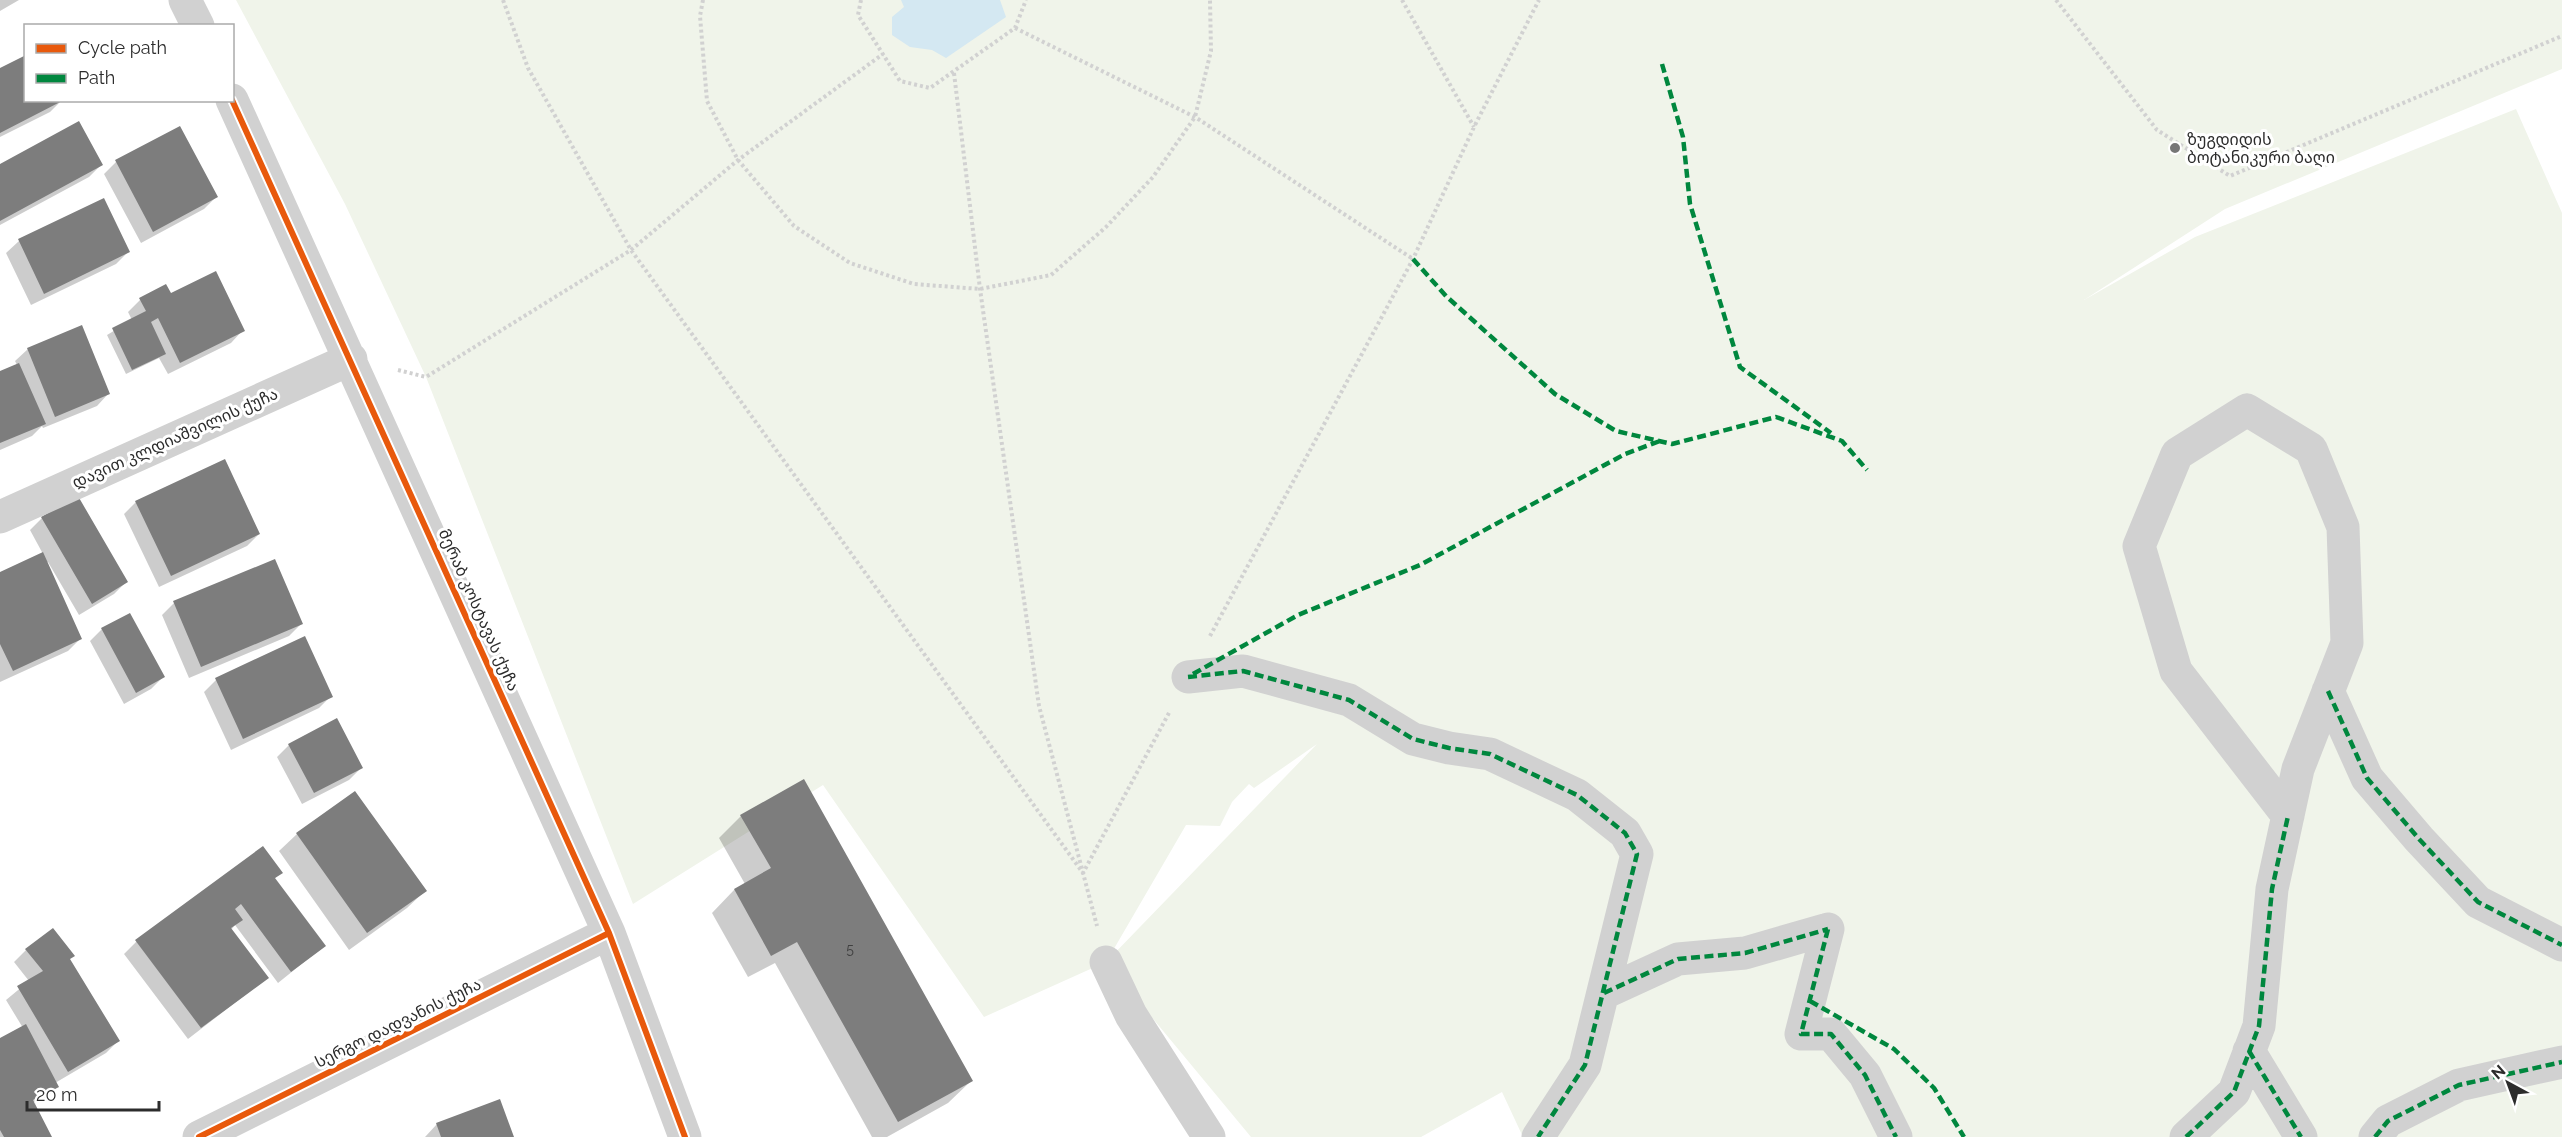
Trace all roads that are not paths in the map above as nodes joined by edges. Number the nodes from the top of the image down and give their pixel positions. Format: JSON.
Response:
{"nodes":[{"id":1,"x":185,"y":0,"type":"edge"},
{"id":2,"x":197,"y":24,"type":"edge"},
{"id":3,"x":233,"y":102,"type":"edge"},
{"id":4,"x":351,"y":359,"type":"junction"},
{"id":5,"x":0,"y":517,"type":"edge"},
{"id":6,"x":1188,"y":677,"type":"road end"},
{"id":7,"x":2328,"y":691,"type":"junction"},
{"id":8,"x":2288,"y":816,"type":"junction"},
{"id":9,"x":609,"y":933,"type":"junction"},
{"id":10,"x":2562,"y":945,"type":"edge"},
{"id":11,"x":1106,"y":962,"type":"road end"},
{"id":12,"x":1604,"y":993,"type":"junction"},
{"id":13,"x":2250,"y":1051,"type":"junction"},
{"id":14,"x":2562,"y":1062,"type":"edge"},
{"id":15,"x":199,"y":1137,"type":"edge"},
{"id":16,"x":686,"y":1137,"type":"edge"},
{"id":17,"x":1209,"y":1137,"type":"edge"},
{"id":18,"x":1538,"y":1137,"type":"edge"},
{"id":19,"x":1896,"y":1137,"type":"edge"},
{"id":20,"x":2186,"y":1137,"type":"edge"},
{"id":21,"x":2301,"y":1137,"type":"edge"},
{"id":22,"x":2375,"y":1137,"type":"edge"}],
"edges":[{"from":1,"to":2,"type":"street"},
{"from":3,"to":4,"type":"street","name":"მერაბ კოსტავას ქუჩა"},
{"from":4,"to":5,"type":"street","name":"დავით კლდიაშვილის ქუჩა"},
{"from":4,"to":9,"type":"street","name":"მერაბ კოსტავას ქუჩა"},
{"from":6,"to":12,"type":"street"},
{"from":7,"to":8,"type":"street"},
{"from":7,"to":8,"type":"street"},
{"from":7,"to":10,"type":"street"},
{"from":8,"to":13,"type":"street"},
{"from":9,"to":15,"type":"street","name":"სერგო დადვანის ქუჩა"},
{"from":9,"to":16,"type":"street","name":"მერაბ კოსტავას ქუჩა"},
{"from":11,"to":17,"type":"street"},
{"from":12,"to":18,"type":"street"},
{"from":12,"to":19,"type":"street"},
{"from":13,"to":20,"type":"street"},
{"from":13,"to":21,"type":"street"},
{"from":14,"to":22,"type":"street"}]}
